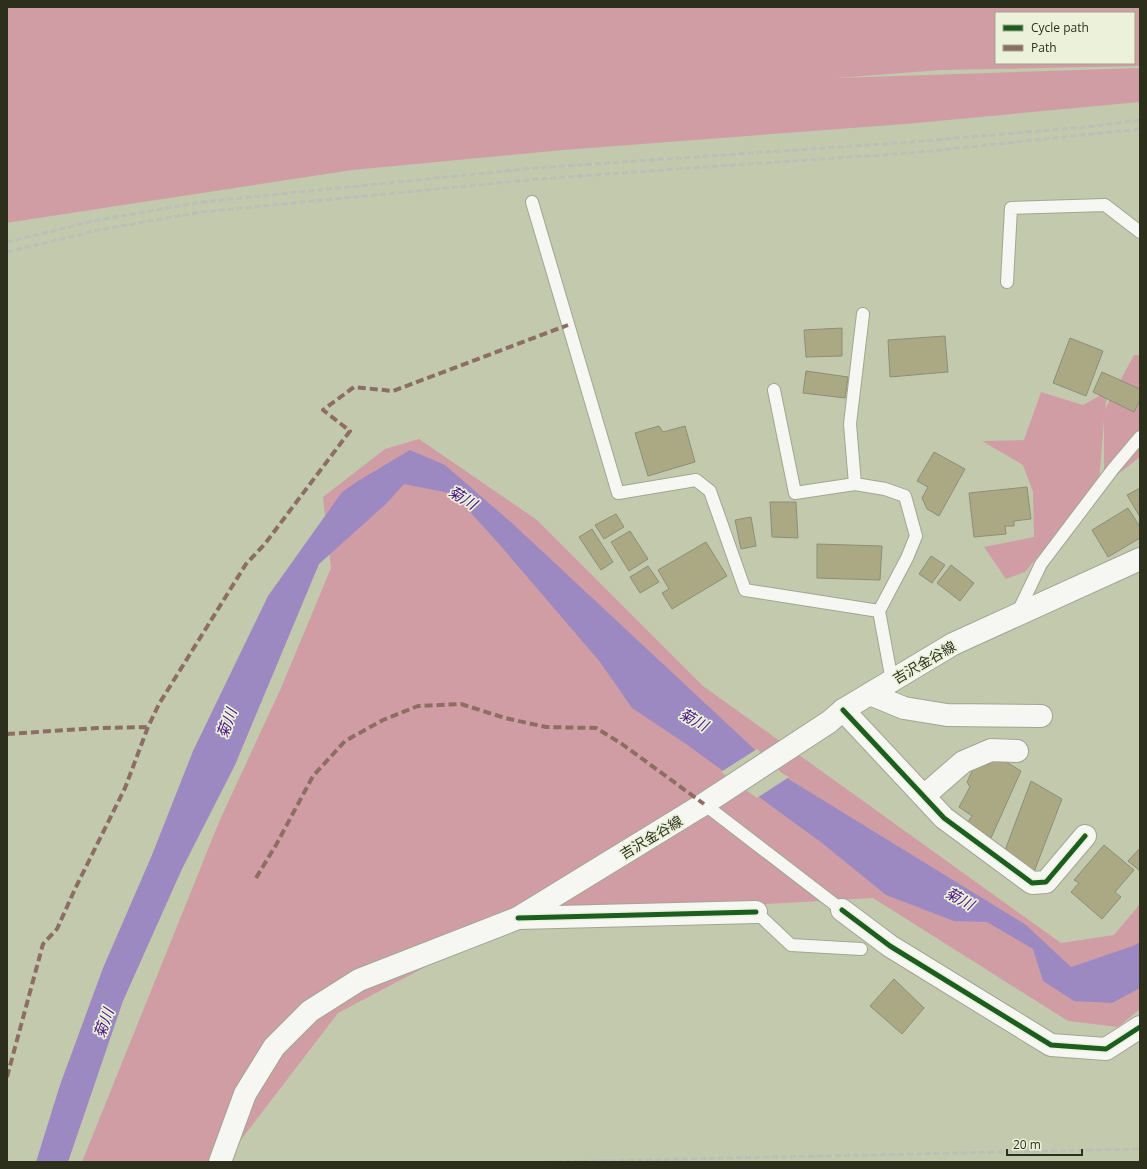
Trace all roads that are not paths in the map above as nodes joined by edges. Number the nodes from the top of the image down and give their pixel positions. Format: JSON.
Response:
{"nodes":[{"id":1,"x":532,"y":202,"type":"dead end"},
{"id":2,"x":1140,"y":232,"type":"edge"},
{"id":3,"x":1007,"y":282,"type":"dead end"},
{"id":4,"x":863,"y":314,"type":"dead end"},
{"id":5,"x":774,"y":390,"type":"dead end"},
{"id":6,"x":1140,"y":437,"type":"edge"},
{"id":7,"x":855,"y":484,"type":"junction"},
{"id":8,"x":1140,"y":559,"type":"edge"},
{"id":9,"x":879,"y":611,"type":"junction"},
{"id":10,"x":1017,"y":615,"type":"junction"},
{"id":11,"x":892,"y":680,"type":"junction"},
{"id":12,"x":870,"y":694,"type":"junction"},
{"id":13,"x":836,"y":716,"type":"junction"},
{"id":14,"x":1041,"y":716,"type":"dead end"},
{"id":15,"x":1017,"y":751,"type":"dead end"},
{"id":16,"x":924,"y":796,"type":"junction"},
{"id":17,"x":707,"y":803,"type":"junction"},
{"id":18,"x":1085,"y":836,"type":"dead end"},
{"id":19,"x":842,"y":910,"type":"joint"},
{"id":20,"x":756,"y":912,"type":"joint"},
{"id":21,"x":518,"y":918,"type":"junction"},
{"id":22,"x":861,"y":949,"type":"dead end"},
{"id":23,"x":1140,"y":1027,"type":"edge"},
{"id":24,"x":220,"y":1162,"type":"edge"}],
"edges":[{"from":1,"to":9,"type":"lane"},
{"from":2,"to":3,"type":"lane"},
{"from":4,"to":7,"type":"lane"},
{"from":5,"to":7,"type":"lane"},
{"from":6,"to":10,"type":"lane"},
{"from":7,"to":9,"type":"lane"},
{"from":8,"to":10,"type":"street","name":"吉沢金谷線"},
{"from":9,"to":11,"type":"lane"},
{"from":10,"to":11,"type":"street","name":"吉沢金谷線"},
{"from":11,"to":12,"type":"street","name":"吉沢金谷線"},
{"from":12,"to":13,"type":"street","name":"吉沢金谷線"},
{"from":12,"to":14,"type":"street"},
{"from":13,"to":16,"type":"street"},
{"from":13,"to":17,"type":"street","name":"吉沢金谷線"},
{"from":15,"to":16,"type":"street"},
{"from":16,"to":18,"type":"street"},
{"from":17,"to":19,"type":"lane"},
{"from":17,"to":21,"type":"street","name":"吉沢金谷線"},
{"from":19,"to":23,"type":"street"},
{"from":20,"to":21,"type":"street"},
{"from":20,"to":22,"type":"lane"},
{"from":21,"to":24,"type":"street","name":"吉沢金谷線"}]}
